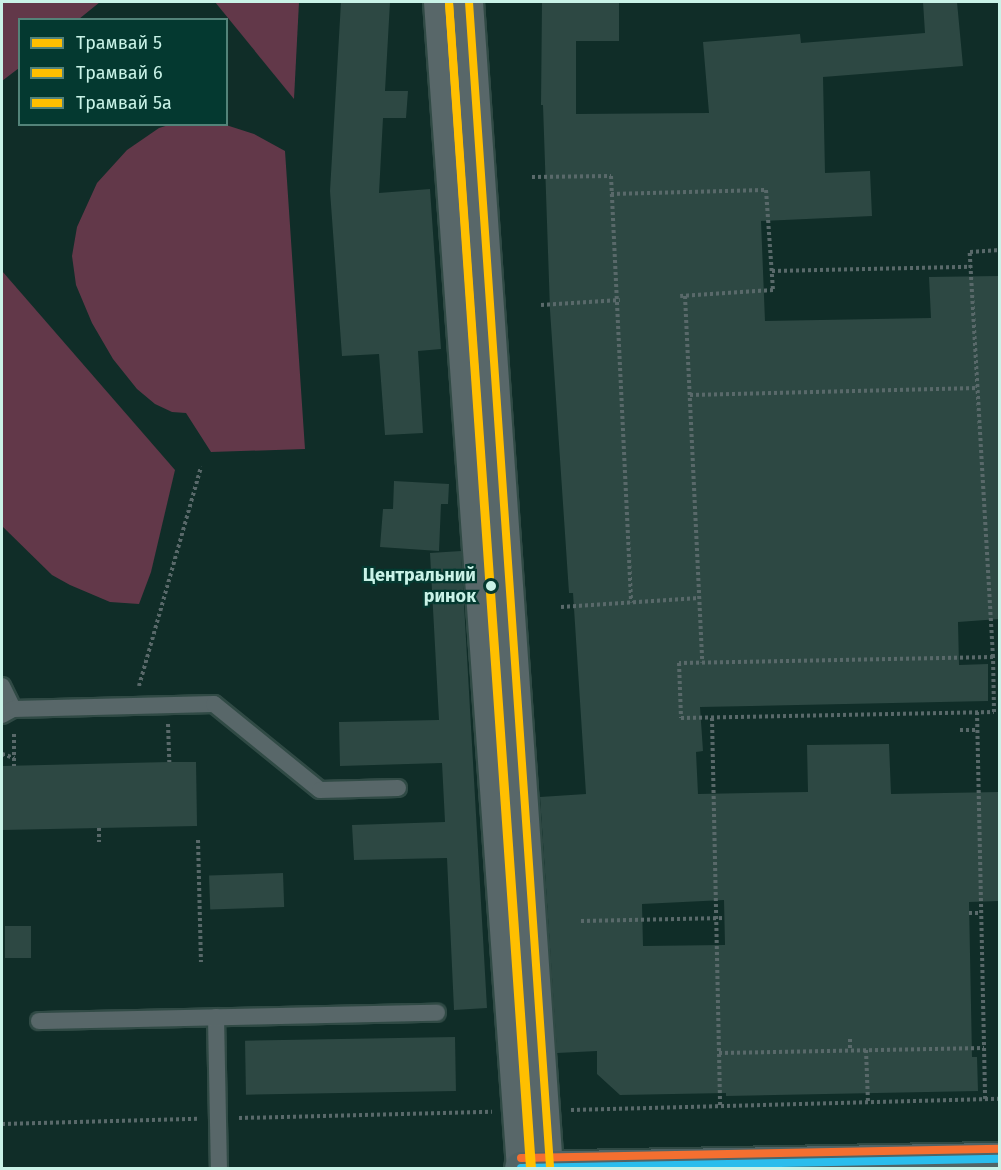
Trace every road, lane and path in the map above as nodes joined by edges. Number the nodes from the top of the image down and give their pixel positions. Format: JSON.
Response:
{"nodes":[{"id":1,"x":441,"y":2,"type":"edge"},
{"id":2,"x":467,"y":2,"type":"edge"},
{"id":3,"x":532,"y":177,"type":"dead end"},
{"id":4,"x":611,"y":194,"type":"junction"},
{"id":5,"x":999,"y":250,"type":"edge"},
{"id":6,"x":971,"y":267,"type":"junction"},
{"id":7,"x":772,"y":271,"type":"junction"},
{"id":8,"x":618,"y":300,"type":"junction"},
{"id":9,"x":541,"y":305,"type":"dead end"},
{"id":10,"x":978,"y":388,"type":"junction"},
{"id":11,"x":690,"y":394,"type":"junction"},
{"id":12,"x":201,"y":467,"type":"dead end"},
{"id":13,"x":699,"y":598,"type":"junction"},
{"id":14,"x":631,"y":603,"type":"junction"},
{"id":15,"x":561,"y":607,"type":"dead end"},
{"id":16,"x":993,"y":657,"type":"junction"},
{"id":17,"x":702,"y":663,"type":"junction"},
{"id":18,"x":2,"y":686,"type":"edge"},
{"id":19,"x":167,"y":705,"type":"junction"},
{"id":20,"x":134,"y":706,"type":"junction"},
{"id":21,"x":7,"y":712,"type":"edge"},
{"id":22,"x":976,"y":712,"type":"junction"},
{"id":23,"x":712,"y":718,"type":"junction"},
{"id":24,"x":960,"y":730,"type":"dead end"},
{"id":25,"x":977,"y":730,"type":"junction"},
{"id":26,"x":2,"y":754,"type":"edge"},
{"id":27,"x":14,"y":758,"type":"junction"},
{"id":28,"x":169,"y":762,"type":"dead end"},
{"id":29,"x":14,"y":766,"type":"dead end"},
{"id":30,"x":398,"y":788,"type":"dead end"},
{"id":31,"x":509,"y":788,"type":"junction"},
{"id":32,"x":99,"y":828,"type":"dead end"},
{"id":33,"x":198,"y":840,"type":"dead end"},
{"id":34,"x":99,"y":842,"type":"dead end"},
{"id":35,"x":969,"y":913,"type":"dead end"},
{"id":36,"x":981,"y":913,"type":"junction"},
{"id":37,"x":716,"y":918,"type":"junction"},
{"id":38,"x":724,"y":918,"type":"dead end"},
{"id":39,"x":581,"y":921,"type":"dead end"},
{"id":40,"x":201,"y":962,"type":"dead end"},
{"id":41,"x":437,"y":1013,"type":"dead end"},
{"id":42,"x":216,"y":1017,"type":"junction"},
{"id":43,"x":39,"y":1020,"type":"dead end"},
{"id":44,"x":849,"y":1039,"type":"dead end"},
{"id":45,"x":984,"y":1048,"type":"junction"},
{"id":46,"x":850,"y":1050,"type":"junction"},
{"id":47,"x":867,"y":1050,"type":"junction"},
{"id":48,"x":719,"y":1053,"type":"junction"},
{"id":49,"x":985,"y":1099,"type":"junction"},
{"id":50,"x":999,"y":1099,"type":"edge"},
{"id":51,"x":868,"y":1102,"type":"junction"},
{"id":52,"x":720,"y":1106,"type":"junction"},
{"id":53,"x":569,"y":1110,"type":"dead end"},
{"id":54,"x":496,"y":1112,"type":"dead end"},
{"id":55,"x":218,"y":1118,"type":"junction"},
{"id":56,"x":2,"y":1124,"type":"edge"},
{"id":57,"x":999,"y":1160,"type":"edge"},
{"id":58,"x":219,"y":1168,"type":"edge"},
{"id":59,"x":522,"y":1168,"type":"edge"},
{"id":60,"x":547,"y":1168,"type":"edge"}],
"edges":[{"from":1,"to":31,"type":"street"},
{"from":2,"to":31,"type":"street"},
{"from":3,"to":4,"type":"path"},
{"from":4,"to":7,"type":"path"},
{"from":4,"to":8,"type":"path"},
{"from":5,"to":6,"type":"path"},
{"from":6,"to":7,"type":"path"},
{"from":6,"to":10,"type":"path"},
{"from":7,"to":11,"type":"path"},
{"from":8,"to":9,"type":"path"},
{"from":8,"to":14,"type":"path"},
{"from":10,"to":11,"type":"path"},
{"from":10,"to":16,"type":"path"},
{"from":11,"to":13,"type":"path"},
{"from":12,"to":20,"type":"path"},
{"from":13,"to":14,"type":"path"},
{"from":13,"to":17,"type":"path"},
{"from":14,"to":15,"type":"path"},
{"from":16,"to":17,"type":"path"},
{"from":16,"to":22,"type":"path"},
{"from":17,"to":23,"type":"path"},
{"from":18,"to":21,"type":"lane"},
{"from":19,"to":20,"type":"lane"},
{"from":19,"to":28,"type":"path"},
{"from":19,"to":30,"type":"lane"},
{"from":20,"to":21,"type":"lane"},
{"from":21,"to":27,"type":"path"},
{"from":22,"to":23,"type":"path"},
{"from":22,"to":25,"type":"path"},
{"from":23,"to":37,"type":"path"},
{"from":24,"to":25,"type":"path"},
{"from":25,"to":36,"type":"path"},
{"from":26,"to":27,"type":"path"},
{"from":27,"to":29,"type":"path"},
{"from":31,"to":59,"type":"street"},
{"from":31,"to":60,"type":"street"},
{"from":32,"to":34,"type":"path"},
{"from":33,"to":40,"type":"path"},
{"from":35,"to":36,"type":"path"},
{"from":36,"to":45,"type":"path"},
{"from":37,"to":38,"type":"path"},
{"from":37,"to":39,"type":"path"},
{"from":37,"to":48,"type":"path"},
{"from":41,"to":42,"type":"lane"},
{"from":42,"to":43,"type":"lane"},
{"from":42,"to":55,"type":"lane"},
{"from":44,"to":46,"type":"path"},
{"from":45,"to":47,"type":"path"},
{"from":45,"to":49,"type":"path"},
{"from":46,"to":47,"type":"path"},
{"from":46,"to":48,"type":"path"},
{"from":47,"to":51,"type":"path"},
{"from":48,"to":52,"type":"path"},
{"from":49,"to":50,"type":"path"},
{"from":49,"to":51,"type":"path"},
{"from":51,"to":52,"type":"path"},
{"from":52,"to":53,"type":"path"},
{"from":54,"to":55,"type":"path"},
{"from":55,"to":56,"type":"path"},
{"from":55,"to":58,"type":"lane"},
{"from":57,"to":60,"type":"highway"},
{"from":59,"to":60,"type":"highway"}]}
